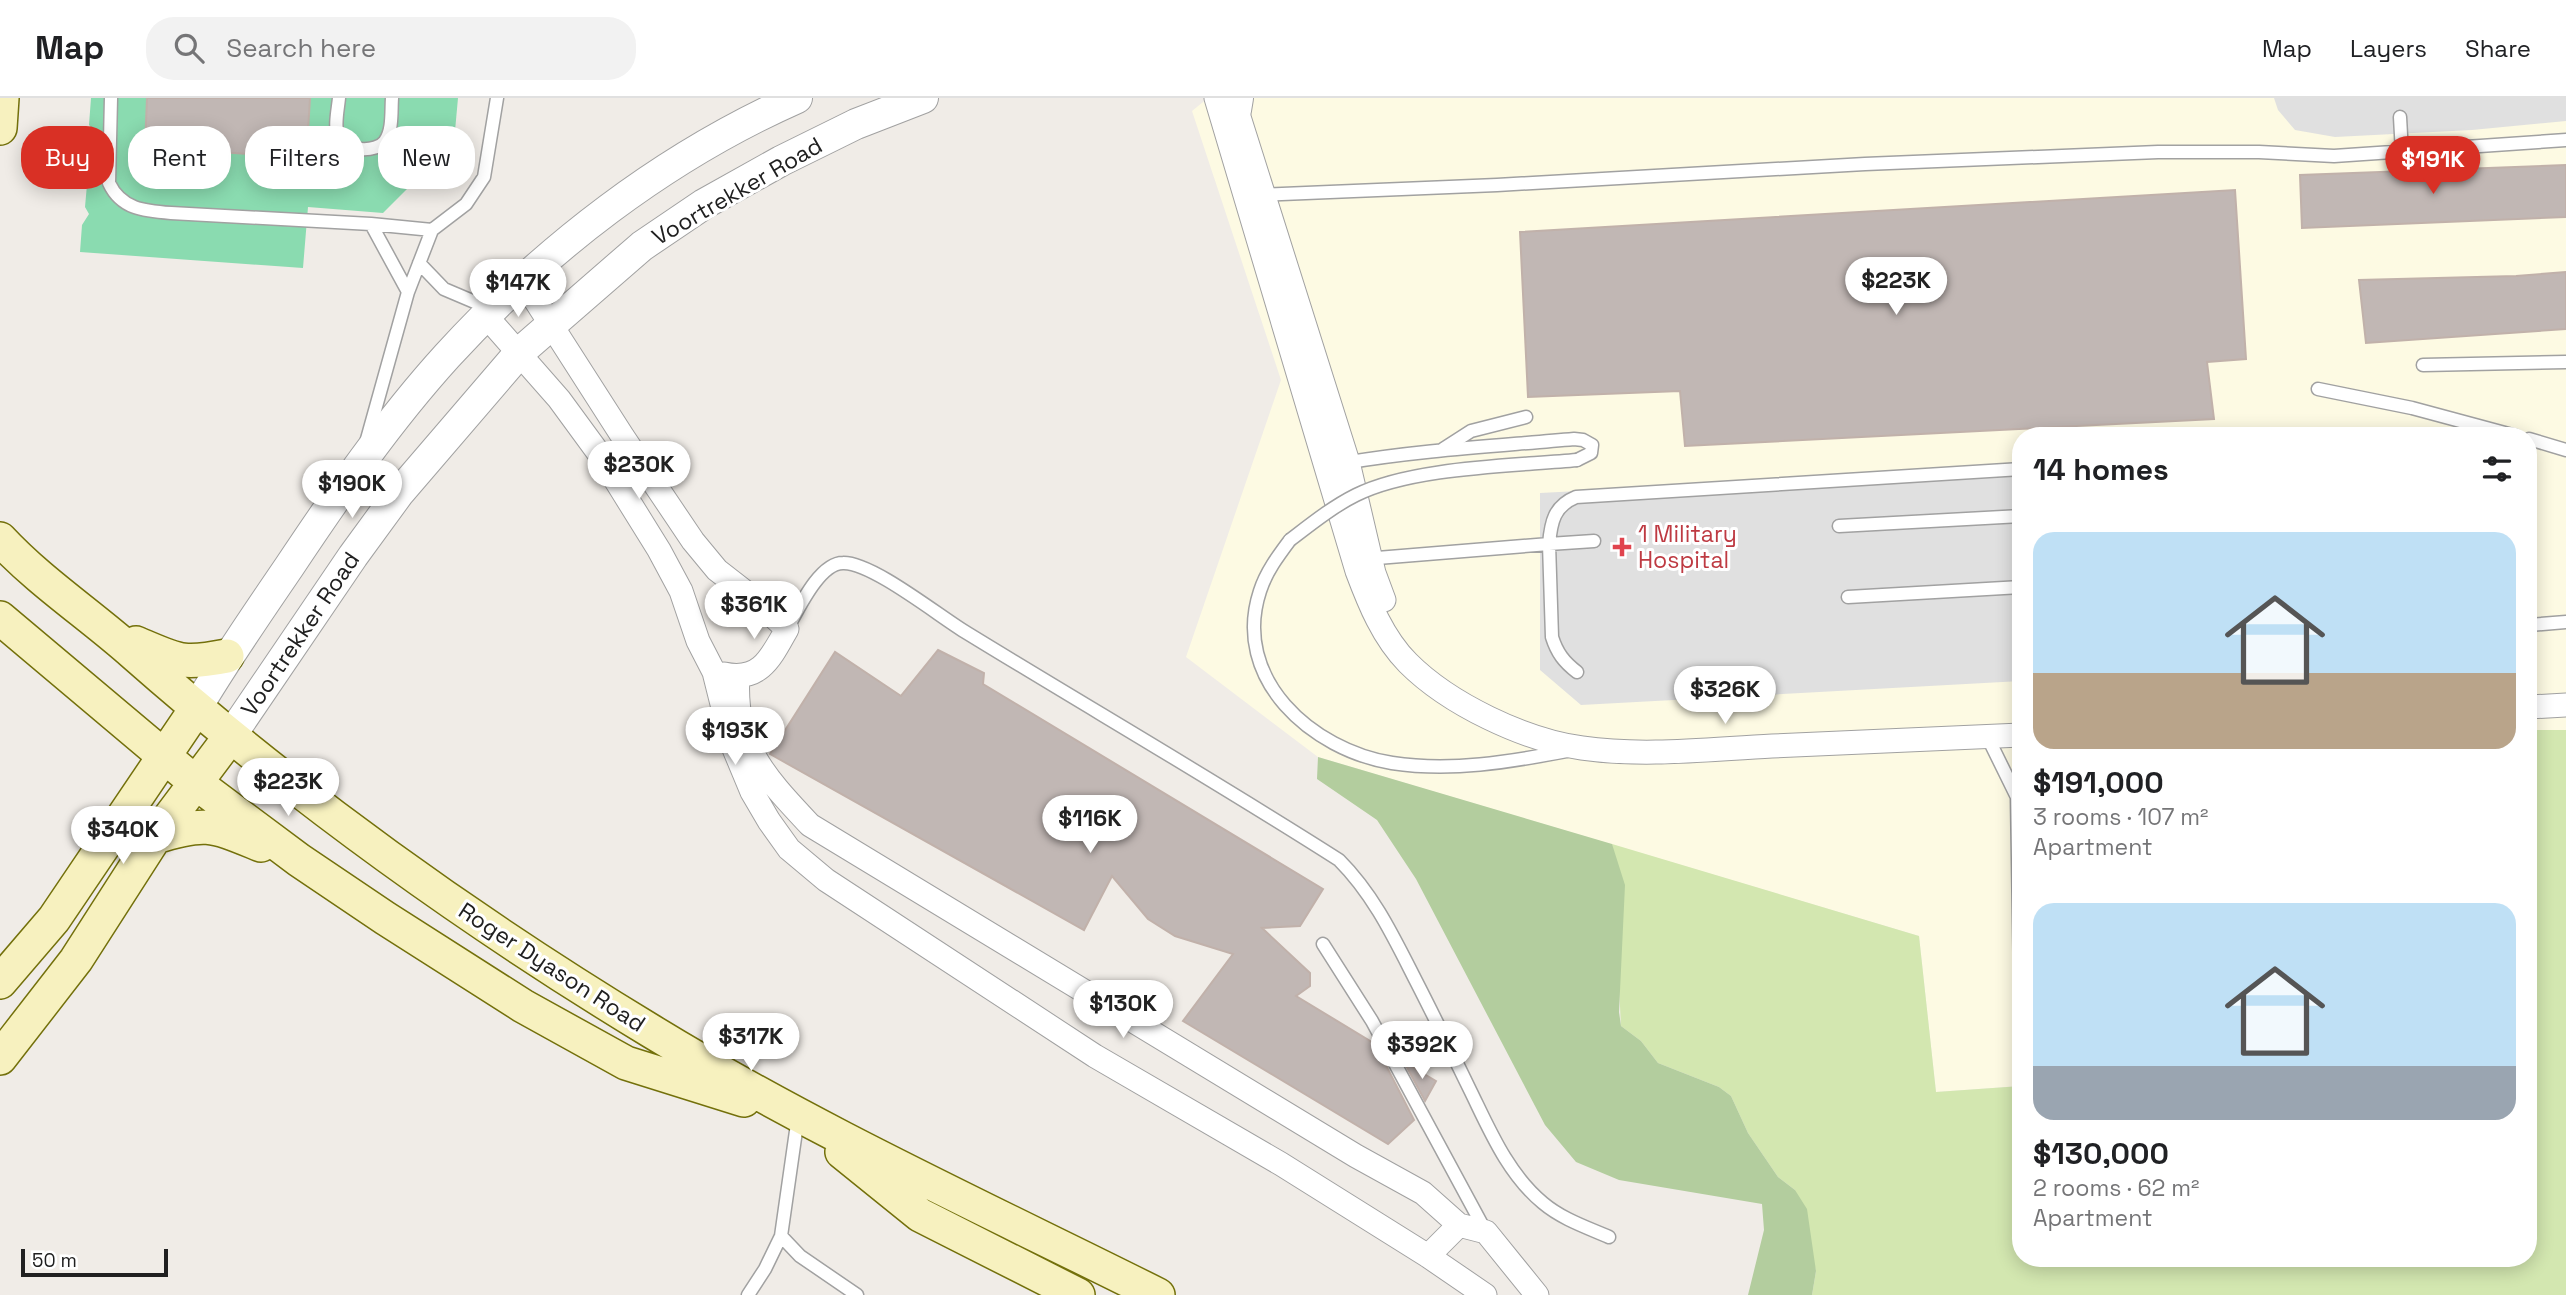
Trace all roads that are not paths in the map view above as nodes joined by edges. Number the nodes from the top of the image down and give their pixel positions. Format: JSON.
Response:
{"nodes":[{"id":1,"x":2,"y":98,"type":"edge"},
{"id":2,"x":111,"y":98,"type":"edge"},
{"id":3,"x":339,"y":98,"type":"edge"},
{"id":4,"x":392,"y":98,"type":"edge"},
{"id":5,"x":496,"y":98,"type":"edge"},
{"id":6,"x":797,"y":98,"type":"edge"},
{"id":7,"x":923,"y":98,"type":"edge"},
{"id":8,"x":1231,"y":101,"type":"edge"},
{"id":9,"x":2400,"y":117,"type":"dead end"},
{"id":10,"x":0,"y":128,"type":"edge"},
{"id":11,"x":2566,"y":140,"type":"edge"},
{"id":12,"x":2402,"y":153,"type":"junction"},
{"id":13,"x":1254,"y":196,"type":"junction"},
{"id":14,"x":371,"y":224,"type":"junction"},
{"id":15,"x":432,"y":230,"type":"junction"},
{"id":16,"x":419,"y":263,"type":"junction"},
{"id":17,"x":523,"y":281,"type":"junction"},
{"id":18,"x":408,"y":292,"type":"junction"},
{"id":19,"x":486,"y":316,"type":"junction"},
{"id":20,"x":550,"y":324,"type":"junction"},
{"id":21,"x":520,"y":352,"type":"junction"},
{"id":22,"x":2566,"y":362,"type":"edge"},
{"id":23,"x":2423,"y":365,"type":"dead end"},
{"id":24,"x":2318,"y":389,"type":"dead end"},
{"id":25,"x":1527,"y":417,"type":"dead end"},
{"id":26,"x":2483,"y":427,"type":"edge"},
{"id":27,"x":2537,"y":441,"type":"edge"},
{"id":28,"x":1443,"y":450,"type":"junction"},
{"id":29,"x":2566,"y":450,"type":"edge"},
{"id":30,"x":1337,"y":464,"type":"junction"},
{"id":31,"x":357,"y":470,"type":"junction"},
{"id":32,"x":2012,"y":470,"type":"edge"},
{"id":33,"x":2012,"y":516,"type":"edge"},
{"id":34,"x":1839,"y":526,"type":"dead end"},
{"id":35,"x":1594,"y":541,"type":"dead end"},
{"id":36,"x":3,"y":543,"type":"edge"},
{"id":37,"x":1549,"y":544,"type":"junction"},
{"id":38,"x":1362,"y":560,"type":"junction"},
{"id":39,"x":2012,"y":588,"type":"edge"},
{"id":40,"x":1848,"y":597,"type":"dead end"},
{"id":41,"x":0,"y":618,"type":"edge"},
{"id":42,"x":2566,"y":622,"type":"edge"},
{"id":43,"x":2537,"y":624,"type":"edge"},
{"id":44,"x":787,"y":629,"type":"junction"},
{"id":45,"x":108,"y":631,"type":"junction"},
{"id":46,"x":227,"y":656,"type":"junction"},
{"id":47,"x":714,"y":672,"type":"junction"},
{"id":48,"x":1577,"y":672,"type":"dead end"},
{"id":49,"x":738,"y":677,"type":"junction"},
{"id":50,"x":2566,"y":705,"type":"edge"},
{"id":51,"x":2537,"y":707,"type":"edge"},
{"id":52,"x":196,"y":709,"type":"junction"},
{"id":53,"x":2012,"y":735,"type":"edge"},
{"id":54,"x":1987,"y":736,"type":"junction"},
{"id":55,"x":230,"y":737,"type":"junction"},
{"id":56,"x":1581,"y":748,"type":"junction"},
{"id":57,"x":163,"y":756,"type":"junction"},
{"id":58,"x":196,"y":783,"type":"junction"},
{"id":59,"x":2012,"y":787,"type":"edge"},
{"id":60,"x":810,"y":825,"type":"junction"},
{"id":61,"x":155,"y":836,"type":"junction"},
{"id":62,"x":789,"y":849,"type":"junction"},
{"id":63,"x":299,"y":860,"type":"junction"},
{"id":64,"x":1323,"y":944,"type":"dead end"},
{"id":65,"x":0,"y":982,"type":"edge"},
{"id":66,"x":0,"y":1058,"type":"edge"},
{"id":67,"x":798,"y":1116,"type":"junction"},
{"id":68,"x":1459,"y":1224,"type":"junction"},
{"id":69,"x":1486,"y":1232,"type":"junction"},
{"id":70,"x":781,"y":1236,"type":"junction"},
{"id":71,"x":1609,"y":1237,"type":"dead end"},
{"id":72,"x":1428,"y":1256,"type":"junction"},
{"id":73,"x":748,"y":1295,"type":"edge"},
{"id":74,"x":857,"y":1295,"type":"edge"},
{"id":75,"x":1078,"y":1295,"type":"edge"},
{"id":76,"x":1158,"y":1295,"type":"edge"},
{"id":77,"x":1485,"y":1295,"type":"edge"},
{"id":78,"x":1537,"y":1295,"type":"edge"}],
"edges":[{"from":1,"to":10,"type":"main road"},
{"from":2,"to":14,"type":"lane"},
{"from":3,"to":4,"type":"lane"},
{"from":5,"to":15,"type":"lane"},
{"from":6,"to":17,"type":"street","name":"Voortrekker Road"},
{"from":7,"to":20,"type":"street","name":"Voortrekker Road"},
{"from":8,"to":13,"type":"street"},
{"from":9,"to":12,"type":"lane"},
{"from":11,"to":12,"type":"lane"},
{"from":12,"to":13,"type":"lane"},
{"from":13,"to":30,"type":"street"},
{"from":14,"to":15,"type":"lane"},
{"from":14,"to":18,"type":"lane"},
{"from":15,"to":16,"type":"lane"},
{"from":16,"to":18,"type":"lane"},
{"from":16,"to":19,"type":"lane"},
{"from":17,"to":19,"type":"street","name":"Voortrekker Road"},
{"from":17,"to":20,"type":"street"},
{"from":18,"to":31,"type":"lane"},
{"from":19,"to":21,"type":"street"},
{"from":19,"to":31,"type":"street","name":"Voortrekker Road"},
{"from":20,"to":21,"type":"street","name":"Voortrekker Road"},
{"from":20,"to":44,"type":"street"},
{"from":21,"to":47,"type":"street"},
{"from":21,"to":55,"type":"street","name":"Voortrekker Road"},
{"from":22,"to":23,"type":"lane"},
{"from":24,"to":26,"type":"lane"},
{"from":25,"to":28,"type":"lane"},
{"from":27,"to":29,"type":"lane"},
{"from":28,"to":30,"type":"lane"},
{"from":28,"to":56,"type":"lane","bridge":true},
{"from":30,"to":38,"type":"street"},
{"from":31,"to":46,"type":"street","name":"Voortrekker Road"},
{"from":32,"to":37,"type":"lane"},
{"from":33,"to":34,"type":"lane"},
{"from":35,"to":37,"type":"lane"},
{"from":36,"to":45,"type":"main road","name":"Roger Dyason Road"},
{"from":37,"to":38,"type":"lane"},
{"from":37,"to":48,"type":"lane"},
{"from":38,"to":56,"type":"street"},
{"from":39,"to":40,"type":"lane"},
{"from":41,"to":57,"type":"main road","name":"Roger Dyason Road"},
{"from":42,"to":43,"type":"lane"},
{"from":44,"to":49,"type":"street"},
{"from":44,"to":71,"type":"lane"},
{"from":45,"to":46,"type":"main road"},
{"from":45,"to":52,"type":"main road","name":"Roger Dyason Road"},
{"from":46,"to":52,"type":"street","name":"Voortrekker Road"},
{"from":47,"to":49,"type":"street"},
{"from":47,"to":62,"type":"street"},
{"from":49,"to":60,"type":"street"},
{"from":50,"to":51,"type":"street"},
{"from":52,"to":55,"type":"main road","name":"Roger Dyason Road"},
{"from":52,"to":57,"type":"main road"},
{"from":53,"to":54,"type":"street"},
{"from":54,"to":56,"type":"street"},
{"from":54,"to":59,"type":"lane"},
{"from":55,"to":58,"type":"main road"},
{"from":55,"to":76,"type":"main road","name":"Roger Dyason Road"},
{"from":57,"to":58,"type":"main road","name":"Roger Dyason Road"},
{"from":57,"to":65,"type":"main road"},
{"from":58,"to":61,"type":"main road"},
{"from":58,"to":63,"type":"main road","name":"Roger Dyason Road"},
{"from":60,"to":62,"type":"street"},
{"from":60,"to":68,"type":"street"},
{"from":61,"to":63,"type":"main road"},
{"from":61,"to":66,"type":"main road"},
{"from":62,"to":72,"type":"street"},
{"from":63,"to":67,"type":"main road","name":"Roger Dyason Road"},
{"from":64,"to":69,"type":"lane"},
{"from":67,"to":70,"type":"lane"},
{"from":67,"to":75,"type":"main road","name":"Roger Dyason Road"},
{"from":68,"to":69,"type":"street"},
{"from":68,"to":72,"type":"street"},
{"from":69,"to":78,"type":"street"},
{"from":70,"to":73,"type":"lane"},
{"from":70,"to":74,"type":"lane"},
{"from":72,"to":77,"type":"street"}]}
